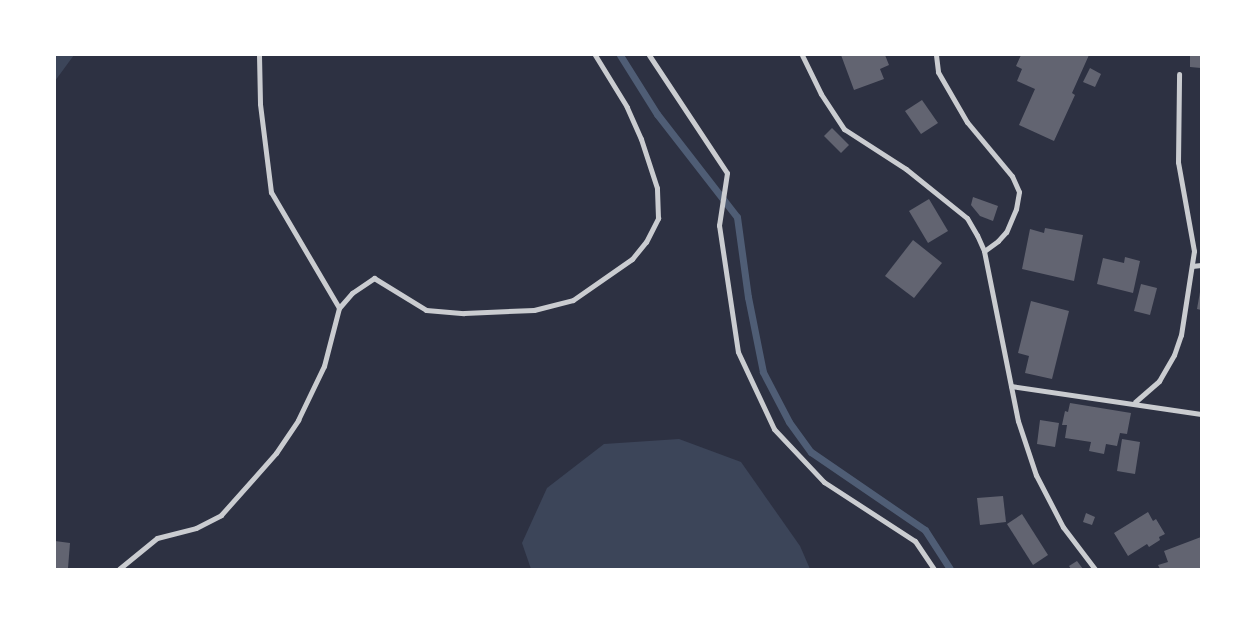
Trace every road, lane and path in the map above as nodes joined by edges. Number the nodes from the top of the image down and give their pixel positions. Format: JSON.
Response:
{"nodes":[{"id":1,"x":259,"y":55,"type":"edge"},
{"id":2,"x":595,"y":55,"type":"edge"},
{"id":3,"x":649,"y":55,"type":"edge"},
{"id":4,"x":802,"y":55,"type":"edge"},
{"id":5,"x":936,"y":55,"type":"edge"},
{"id":6,"x":1179,"y":74,"type":"dead end"},
{"id":7,"x":984,"y":251,"type":"junction"},
{"id":8,"x":1201,"y":265,"type":"edge"},
{"id":9,"x":1192,"y":266,"type":"junction"},
{"id":10,"x":339,"y":308,"type":"junction"},
{"id":11,"x":1011,"y":386,"type":"junction"},
{"id":12,"x":1135,"y":402,"type":"junction"},
{"id":13,"x":1201,"y":414,"type":"edge"},
{"id":14,"x":119,"y":569,"type":"edge"},
{"id":15,"x":934,"y":569,"type":"edge"},
{"id":16,"x":1095,"y":569,"type":"edge"}],
"edges":[{"from":1,"to":10,"type":"street"},
{"from":2,"to":10,"type":"street"},
{"from":3,"to":15,"type":"street"},
{"from":4,"to":7,"type":"street"},
{"from":5,"to":7,"type":"street"},
{"from":6,"to":9,"type":"street"},
{"from":7,"to":11,"type":"street"},
{"from":8,"to":9,"type":"street"},
{"from":9,"to":12,"type":"street"},
{"from":10,"to":14,"type":"street"},
{"from":11,"to":12,"type":"street"},
{"from":11,"to":16,"type":"street"},
{"from":12,"to":13,"type":"street"}]}
